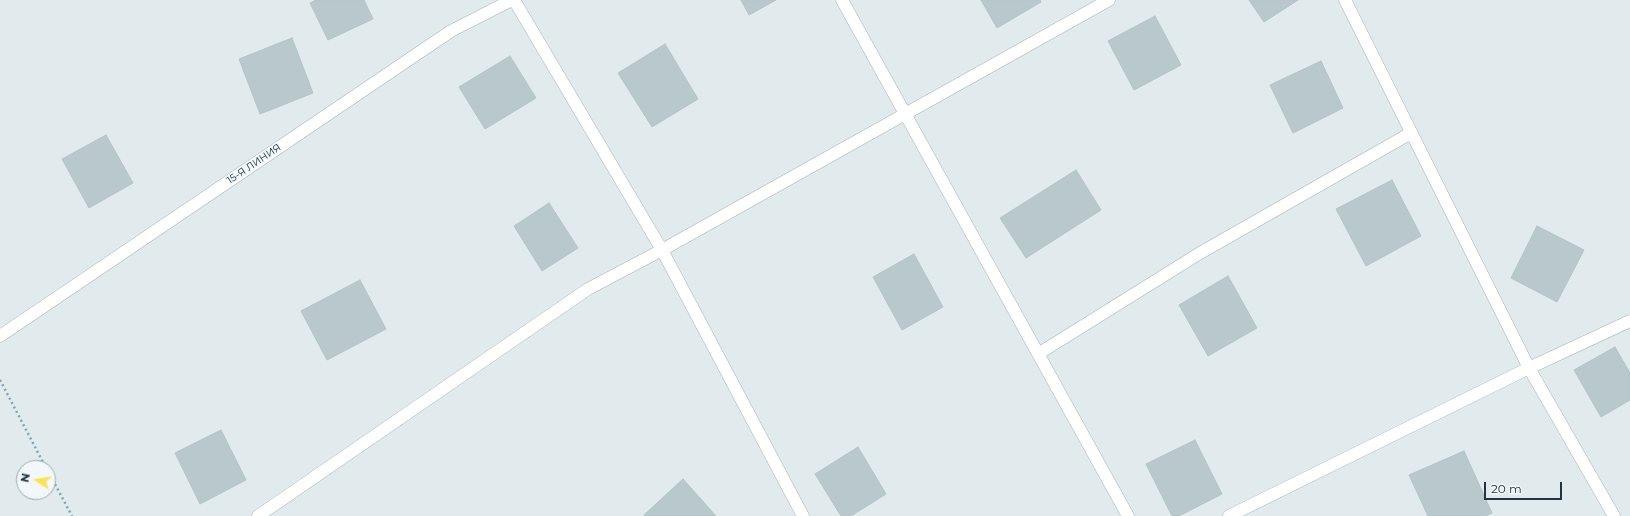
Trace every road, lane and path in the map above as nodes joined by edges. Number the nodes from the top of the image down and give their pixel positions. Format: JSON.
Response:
{"nodes":[{"id":1,"x":513,"y":0,"type":"edge"},
{"id":2,"x":842,"y":0,"type":"edge"},
{"id":3,"x":1109,"y":0,"type":"edge"},
{"id":4,"x":1345,"y":0,"type":"edge"},
{"id":5,"x":905,"y":113,"type":"junction"},
{"id":6,"x":1411,"y":133,"type":"junction"},
{"id":7,"x":662,"y":250,"type":"junction"},
{"id":8,"x":1630,"y":321,"type":"edge"},
{"id":9,"x":0,"y":336,"type":"edge"},
{"id":10,"x":1038,"y":354,"type":"junction"},
{"id":11,"x":1529,"y":368,"type":"junction"},
{"id":12,"x":0,"y":380,"type":"edge"},
{"id":13,"x":42,"y":460,"type":"edge"},
{"id":14,"x":56,"y":486,"type":"edge"},
{"id":15,"x":72,"y":516,"type":"edge"},
{"id":16,"x":258,"y":516,"type":"edge"},
{"id":17,"x":803,"y":516,"type":"edge"},
{"id":18,"x":1128,"y":516,"type":"edge"},
{"id":19,"x":1229,"y":516,"type":"edge"},
{"id":20,"x":1614,"y":516,"type":"edge"}],
"edges":[{"from":1,"to":7,"type":"street"},
{"from":1,"to":9,"type":"street","name":"15-Я ЛИНИЯ"},
{"from":2,"to":5,"type":"street"},
{"from":3,"to":5,"type":"street"},
{"from":4,"to":6,"type":"street"},
{"from":5,"to":7,"type":"street"},
{"from":5,"to":10,"type":"street"},
{"from":6,"to":10,"type":"street"},
{"from":6,"to":11,"type":"street"},
{"from":7,"to":16,"type":"street"},
{"from":7,"to":17,"type":"street"},
{"from":8,"to":11,"type":"street"},
{"from":10,"to":18,"type":"street"},
{"from":11,"to":19,"type":"street"},
{"from":11,"to":20,"type":"street"},
{"from":12,"to":13,"type":"path"},
{"from":14,"to":15,"type":"path"}]}
